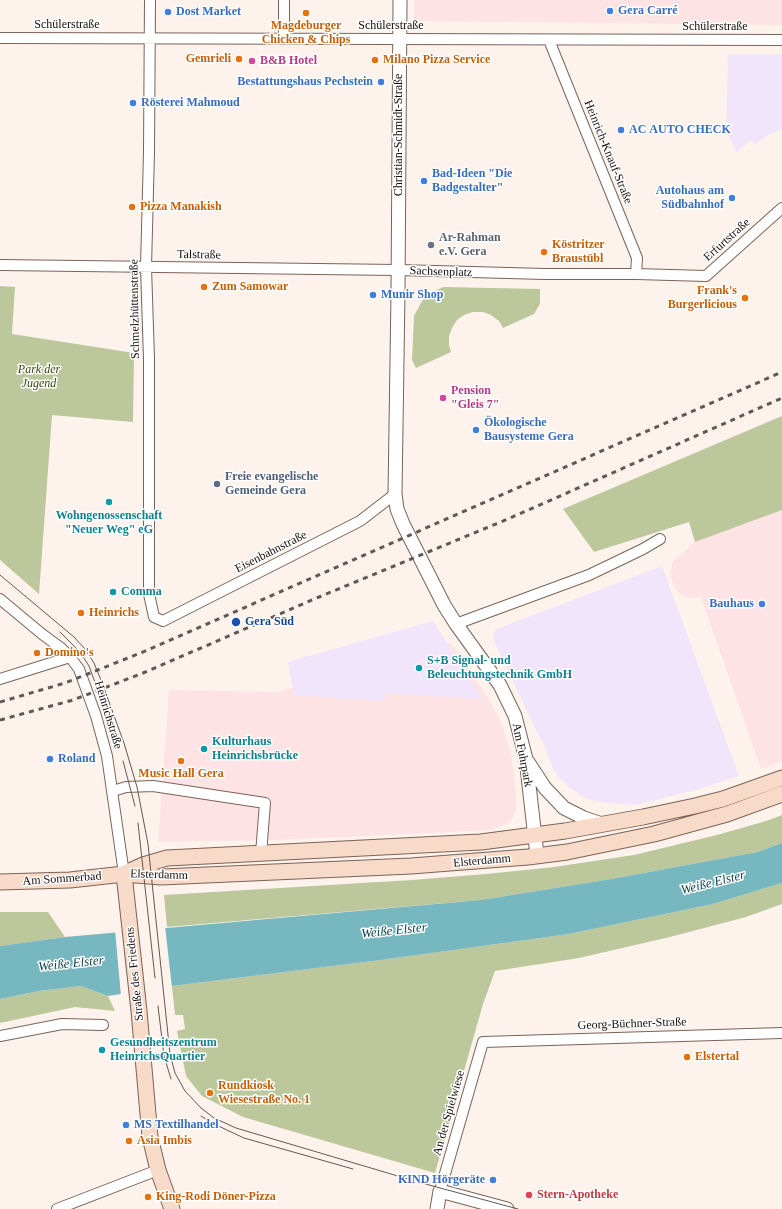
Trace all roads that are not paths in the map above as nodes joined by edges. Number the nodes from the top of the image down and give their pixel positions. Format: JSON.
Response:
{"nodes":[{"id":1,"x":150,"y":0,"type":"edge"},
{"id":2,"x":284,"y":0,"type":"edge"},
{"id":3,"x":400,"y":0,"type":"edge"},
{"id":4,"x":0,"y":38,"type":"edge"},
{"id":5,"x":150,"y":38,"type":"junction"},
{"id":6,"x":284,"y":39,"type":"junction"},
{"id":7,"x":400,"y":39,"type":"junction"},
{"id":8,"x":549,"y":40,"type":"junction"},
{"id":9,"x":782,"y":40,"type":"edge"},
{"id":10,"x":782,"y":208,"type":"edge"},
{"id":11,"x":0,"y":265,"type":"edge"},
{"id":12,"x":146,"y":267,"type":"junction"},
{"id":13,"x":398,"y":270,"type":"junction"},
{"id":14,"x":636,"y":274,"type":"junction"},
{"id":15,"x":395,"y":494,"type":"junction"},
{"id":16,"x":660,"y":539,"type":"dead end"},
{"id":17,"x":0,"y":600,"type":"edge"},
{"id":18,"x":154,"y":616,"type":"joint"},
{"id":19,"x":456,"y":624,"type":"junction"},
{"id":20,"x":70,"y":656,"type":"junction"},
{"id":21,"x":0,"y":679,"type":"edge"},
{"id":22,"x":526,"y":759,"type":"junction"},
{"id":23,"x":782,"y":778,"type":"edge"},
{"id":24,"x":113,"y":791,"type":"junction"},
{"id":25,"x":782,"y":794,"type":"edge"},
{"id":26,"x":602,"y":824,"type":"junction"},
{"id":27,"x":534,"y":836,"type":"junction"},
{"id":28,"x":261,"y":854,"type":"junction"},
{"id":29,"x":537,"y":856,"type":"junction"},
{"id":30,"x":124,"y":874,"type":"junction"},
{"id":31,"x":0,"y":882,"type":"edge"},
{"id":32,"x":103,"y":1025,"type":"dead end"},
{"id":33,"x":782,"y":1033,"type":"edge"},
{"id":34,"x":0,"y":1036,"type":"edge"},
{"id":35,"x":484,"y":1042,"type":"joint"},
{"id":36,"x":158,"y":1170,"type":"junction"},
{"id":37,"x":440,"y":1191,"type":"junction"},
{"id":38,"x":57,"y":1209,"type":"edge"},
{"id":39,"x":172,"y":1209,"type":"edge"},
{"id":40,"x":437,"y":1209,"type":"edge"},
{"id":41,"x":507,"y":1209,"type":"edge"}],
"edges":[{"from":1,"to":5,"type":"street","name":"Schmelzhüttenstraße"},
{"from":2,"to":6,"type":"street"},
{"from":3,"to":7,"type":"street","name":"Christian-Schmidt-Straße"},
{"from":4,"to":5,"type":"street","name":"Schülerstraße"},
{"from":5,"to":6,"type":"street","name":"Schülerstraße"},
{"from":5,"to":12,"type":"street","name":"Schmelzhüttenstraße"},
{"from":6,"to":7,"type":"street","name":"Schülerstraße"},
{"from":7,"to":8,"type":"street","name":"Schülerstraße"},
{"from":7,"to":13,"type":"street","name":"Christian-Schmidt-Straße"},
{"from":8,"to":9,"type":"street","name":"Schülerstraße"},
{"from":8,"to":14,"type":"street","name":"Heinrich-Knauf-Straße"},
{"from":10,"to":14,"type":"street","name":"Erfurtstraße"},
{"from":11,"to":12,"type":"street","name":"Talstraße"},
{"from":12,"to":13,"type":"street","name":"Talstraße"},
{"from":12,"to":18,"type":"street","name":"Schmelzhüttenstraße"},
{"from":13,"to":14,"type":"street","name":"Sachsenplatz"},
{"from":13,"to":15,"type":"street","name":"Sachsenplatz"},
{"from":15,"to":18,"type":"street","name":"Eisenbahnstraße"},
{"from":15,"to":19,"type":"street","name":"Am Fuhrpark"},
{"from":16,"to":19,"type":"street"},
{"from":17,"to":20,"type":"street","name":"Heinrichstraße"},
{"from":19,"to":22,"type":"street","name":"Am Fuhrpark"},
{"from":20,"to":21,"type":"street"},
{"from":20,"to":24,"type":"street","name":"Heinrichstraße"},
{"from":22,"to":26,"type":"street"},
{"from":22,"to":27,"type":"street","name":"Am Fuhrpark"},
{"from":23,"to":26,"type":"main road","name":"Elsterdamm"},
{"from":24,"to":28,"type":"street"},
{"from":24,"to":30,"type":"street","name":"Heinrichstraße"},
{"from":25,"to":29,"type":"main road","name":"Elsterdamm"},
{"from":26,"to":27,"type":"main road","name":"Elsterdamm"},
{"from":27,"to":28,"type":"main road","name":"Elsterdamm"},
{"from":27,"to":29,"type":"street","name":"Am Fuhrpark"},
{"from":28,"to":30,"type":"main road","name":"Elsterdamm"},
{"from":29,"to":30,"type":"main road","name":"Elsterdamm"},
{"from":30,"to":31,"type":"main road","name":"Am Sommerbad"},
{"from":30,"to":36,"type":"main road","name":"Straße des Friedens"},
{"from":32,"to":34,"type":"street"},
{"from":33,"to":35,"type":"street","name":"Georg-Büchner-Straße"},
{"from":35,"to":37,"type":"street","name":"An der Spielwiese"},
{"from":36,"to":38,"type":"street"},
{"from":36,"to":39,"type":"main road","name":"Straße des Friedens"},
{"from":37,"to":40,"type":"street"},
{"from":37,"to":41,"type":"street"}]}
